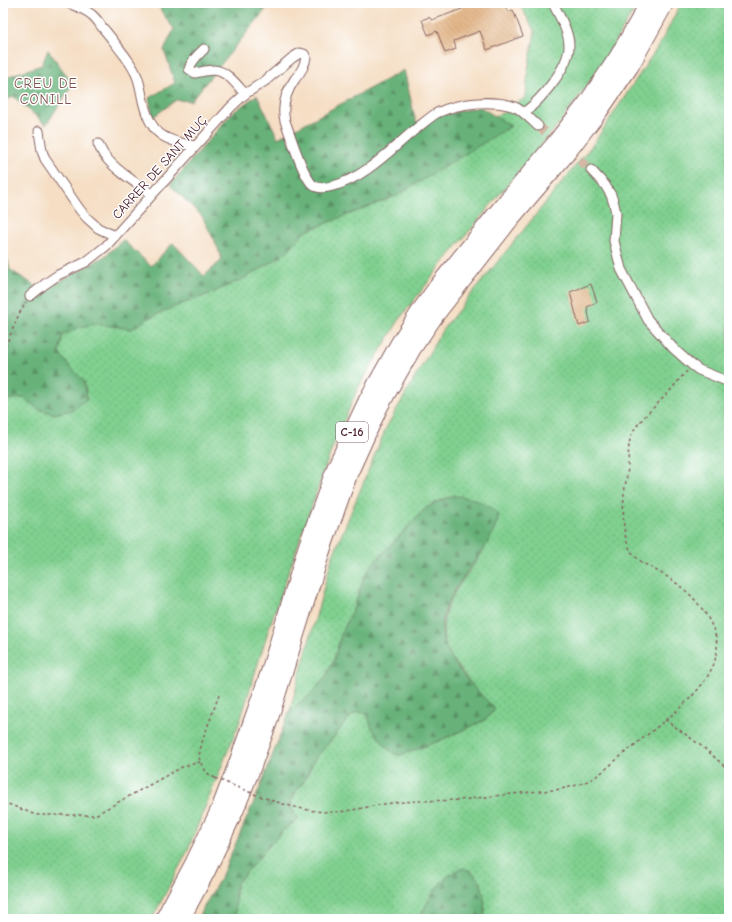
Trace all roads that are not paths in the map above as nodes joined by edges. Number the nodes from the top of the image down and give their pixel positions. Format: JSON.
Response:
{"nodes":[{"id":1,"x":68,"y":3,"type":"edge"},
{"id":2,"x":552,"y":3,"type":"edge"},
{"id":3,"x":649,"y":3,"type":"edge"},
{"id":4,"x":665,"y":3,"type":"edge"},
{"id":5,"x":204,"y":49,"type":"dead end"},
{"id":6,"x":245,"y":94,"type":"junction"},
{"id":7,"x":524,"y":113,"type":"junction"},
{"id":8,"x":538,"y":126,"type":"tunnel mouth"},
{"id":9,"x":39,"y":131,"type":"dead end"},
{"id":10,"x":98,"y":144,"type":"dead end"},
{"id":11,"x":196,"y":146,"type":"junction"},
{"id":12,"x":591,"y":170,"type":"tunnel mouth"},
{"id":13,"x":152,"y":194,"type":"junction"},
{"id":14,"x":115,"y":236,"type":"junction"},
{"id":15,"x":30,"y":296,"type":"road end"},
{"id":16,"x":729,"y":382,"type":"edge"},
{"id":17,"x":164,"y":919,"type":"edge"},
{"id":18,"x":181,"y":919,"type":"edge"}],
"edges":[{"from":1,"to":11,"type":"street"},
{"from":2,"to":7,"type":"street"},
{"from":3,"to":17,"type":"highway","number":"C-16"},
{"from":4,"to":18,"type":"highway","number":"C-16"},
{"from":5,"to":6,"type":"street"},
{"from":6,"to":7,"type":"street","name":"CARRER DE SANT MUÇ"},
{"from":6,"to":11,"type":"street","name":"CARRER DE SANT MUÇ"},
{"from":7,"to":8,"type":"street"},
{"from":9,"to":14,"type":"street"},
{"from":10,"to":13,"type":"street"},
{"from":11,"to":13,"type":"street","name":"CARRER DE SANT MUÇ"},
{"from":12,"to":16,"type":"street"},
{"from":13,"to":14,"type":"street","name":"CARRER DE SANT MUÇ"},
{"from":14,"to":15,"type":"street","name":"CARRER DE SANT MUÇ"}]}
